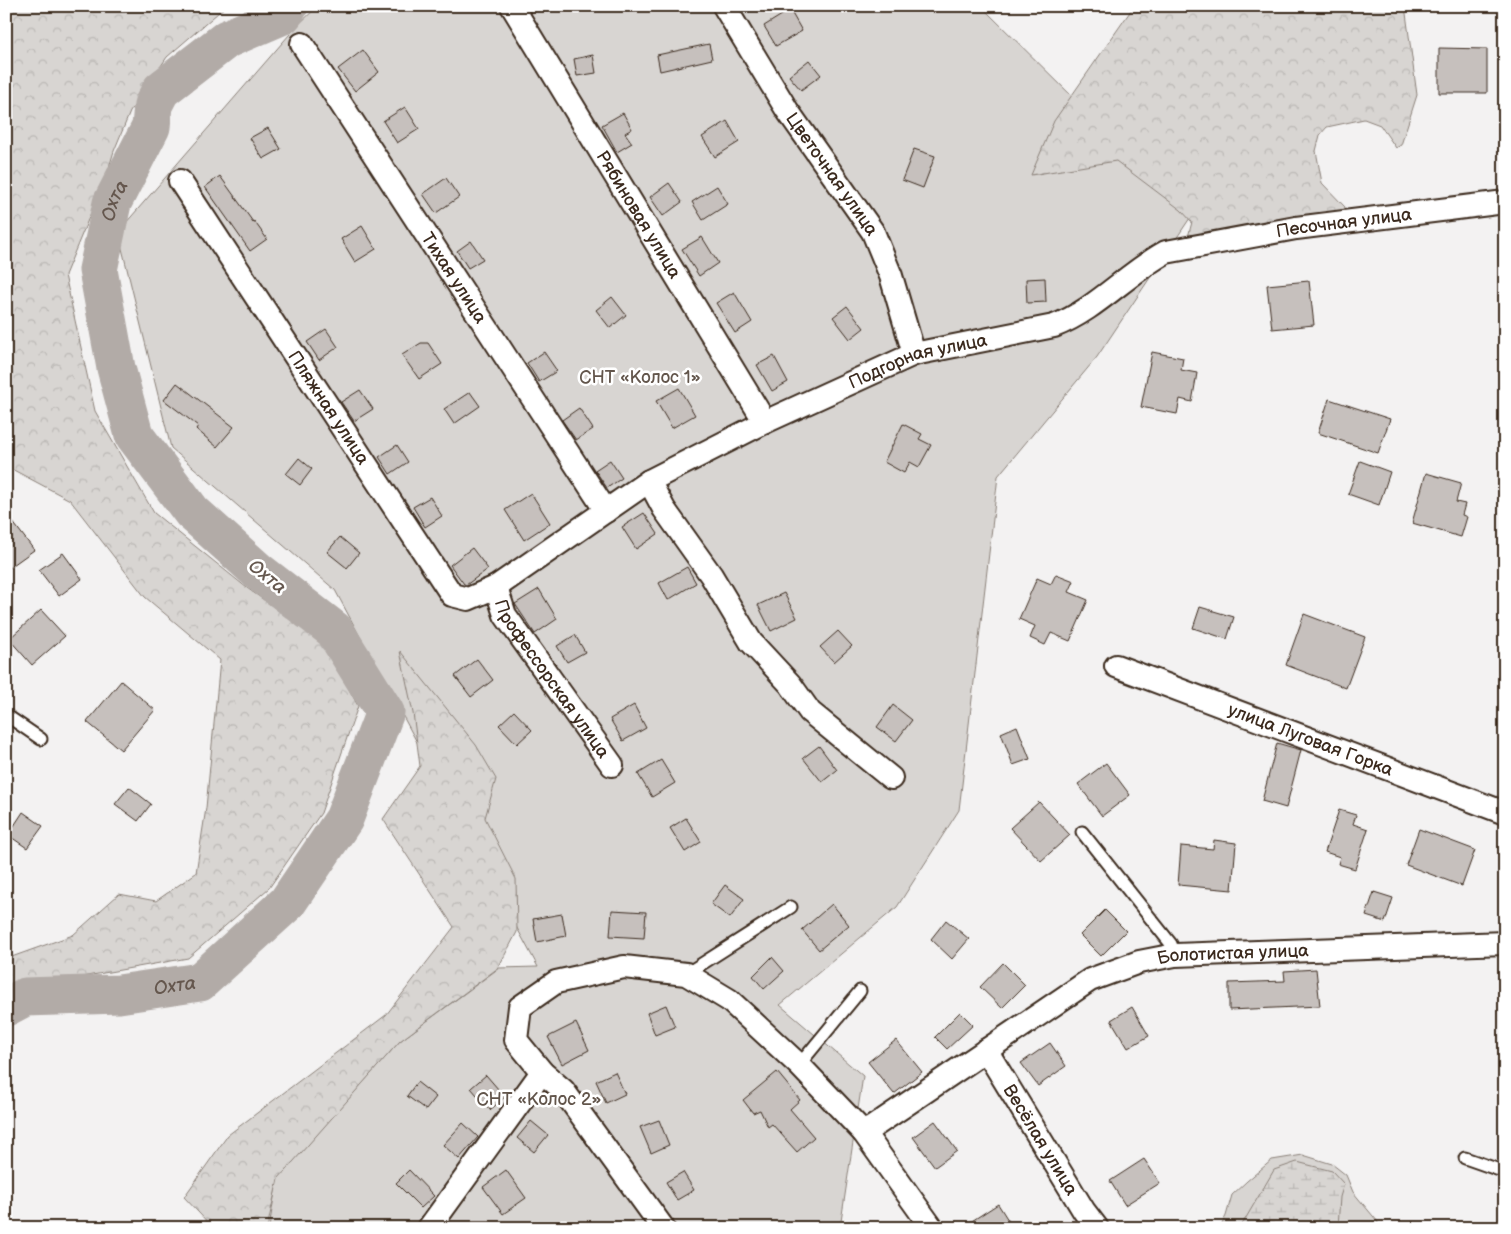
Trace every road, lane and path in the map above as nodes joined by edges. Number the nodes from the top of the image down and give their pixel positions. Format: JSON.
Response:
{"nodes":[{"id":1,"x":512,"y":6,"type":"edge"},
{"id":2,"x":724,"y":6,"type":"edge"},
{"id":3,"x":302,"y":44,"type":"dead end"},
{"id":4,"x":180,"y":181,"type":"dead end"},
{"id":5,"x":1505,"y":202,"type":"edge"},
{"id":6,"x":1184,"y":247,"type":"joint"},
{"id":7,"x":914,"y":354,"type":"junction"},
{"id":8,"x":765,"y":422,"type":"junction"},
{"id":9,"x":649,"y":481,"type":"junction"},
{"id":10,"x":606,"y":511,"type":"junction"},
{"id":11,"x":496,"y":587,"type":"junction"},
{"id":12,"x":1116,"y":666,"type":"dead end"},
{"id":13,"x":6,"y":715,"type":"edge"},
{"id":14,"x":41,"y":739,"type":"dead end"},
{"id":15,"x":612,"y":765,"type":"dead end"},
{"id":16,"x":891,"y":778,"type":"dead end"},
{"id":17,"x":1505,"y":813,"type":"edge"},
{"id":18,"x":1082,"y":832,"type":"dead end"},
{"id":19,"x":791,"y":907,"type":"dead end"},
{"id":20,"x":1505,"y":943,"type":"edge"},
{"id":21,"x":1175,"y":955,"type":"junction"},
{"id":22,"x":686,"y":974,"type":"junction"},
{"id":23,"x":860,"y":991,"type":"dead end"},
{"id":24,"x":986,"y":1050,"type":"junction"},
{"id":25,"x":799,"y":1065,"type":"junction"},
{"id":26,"x":542,"y":1072,"type":"junction"},
{"id":27,"x":864,"y":1133,"type":"junction"},
{"id":28,"x":1465,"y":1158,"type":"dead end"},
{"id":29,"x":1505,"y":1172,"type":"edge"},
{"id":30,"x":655,"y":1224,"type":"edge"},
{"id":31,"x":429,"y":1228,"type":"edge"},
{"id":32,"x":932,"y":1228,"type":"edge"},
{"id":33,"x":1097,"y":1228,"type":"edge"}],
"edges":[{"from":1,"to":8,"type":"street","name":"Рябиновая улица"},
{"from":2,"to":7,"type":"street","name":"Цветочная улица"},
{"from":3,"to":10,"type":"street","name":"Тихая улица"},
{"from":4,"to":11,"type":"street","name":"Пляжная улица"},
{"from":5,"to":6,"type":"street","name":"Песочная улица"},
{"from":6,"to":7,"type":"street","name":"Подгорная улица"},
{"from":7,"to":8,"type":"street","name":"Подгорная улица"},
{"from":8,"to":9,"type":"street","name":"Подгорная улица"},
{"from":9,"to":10,"type":"street","name":"Подгорная улица"},
{"from":9,"to":16,"type":"street"},
{"from":10,"to":11,"type":"street","name":"Подгорная улица"},
{"from":11,"to":15,"type":"street","name":"Профессорская улица"},
{"from":12,"to":17,"type":"street","name":"улица Луговая Горка"},
{"from":13,"to":14,"type":"lane"},
{"from":18,"to":21,"type":"lane"},
{"from":19,"to":22,"type":"lane"},
{"from":20,"to":21,"type":"street","name":"Болотистая улица"},
{"from":21,"to":24,"type":"street","name":"Болотистая улица"},
{"from":22,"to":25,"type":"street"},
{"from":22,"to":26,"type":"street"},
{"from":23,"to":25,"type":"lane"},
{"from":24,"to":27,"type":"street","name":"Болотистая улица"},
{"from":24,"to":33,"type":"street","name":"Весёлая улица"},
{"from":25,"to":27,"type":"street"},
{"from":26,"to":30,"type":"street"},
{"from":26,"to":31,"type":"street"},
{"from":27,"to":32,"type":"street"},
{"from":28,"to":29,"type":"lane"}]}
